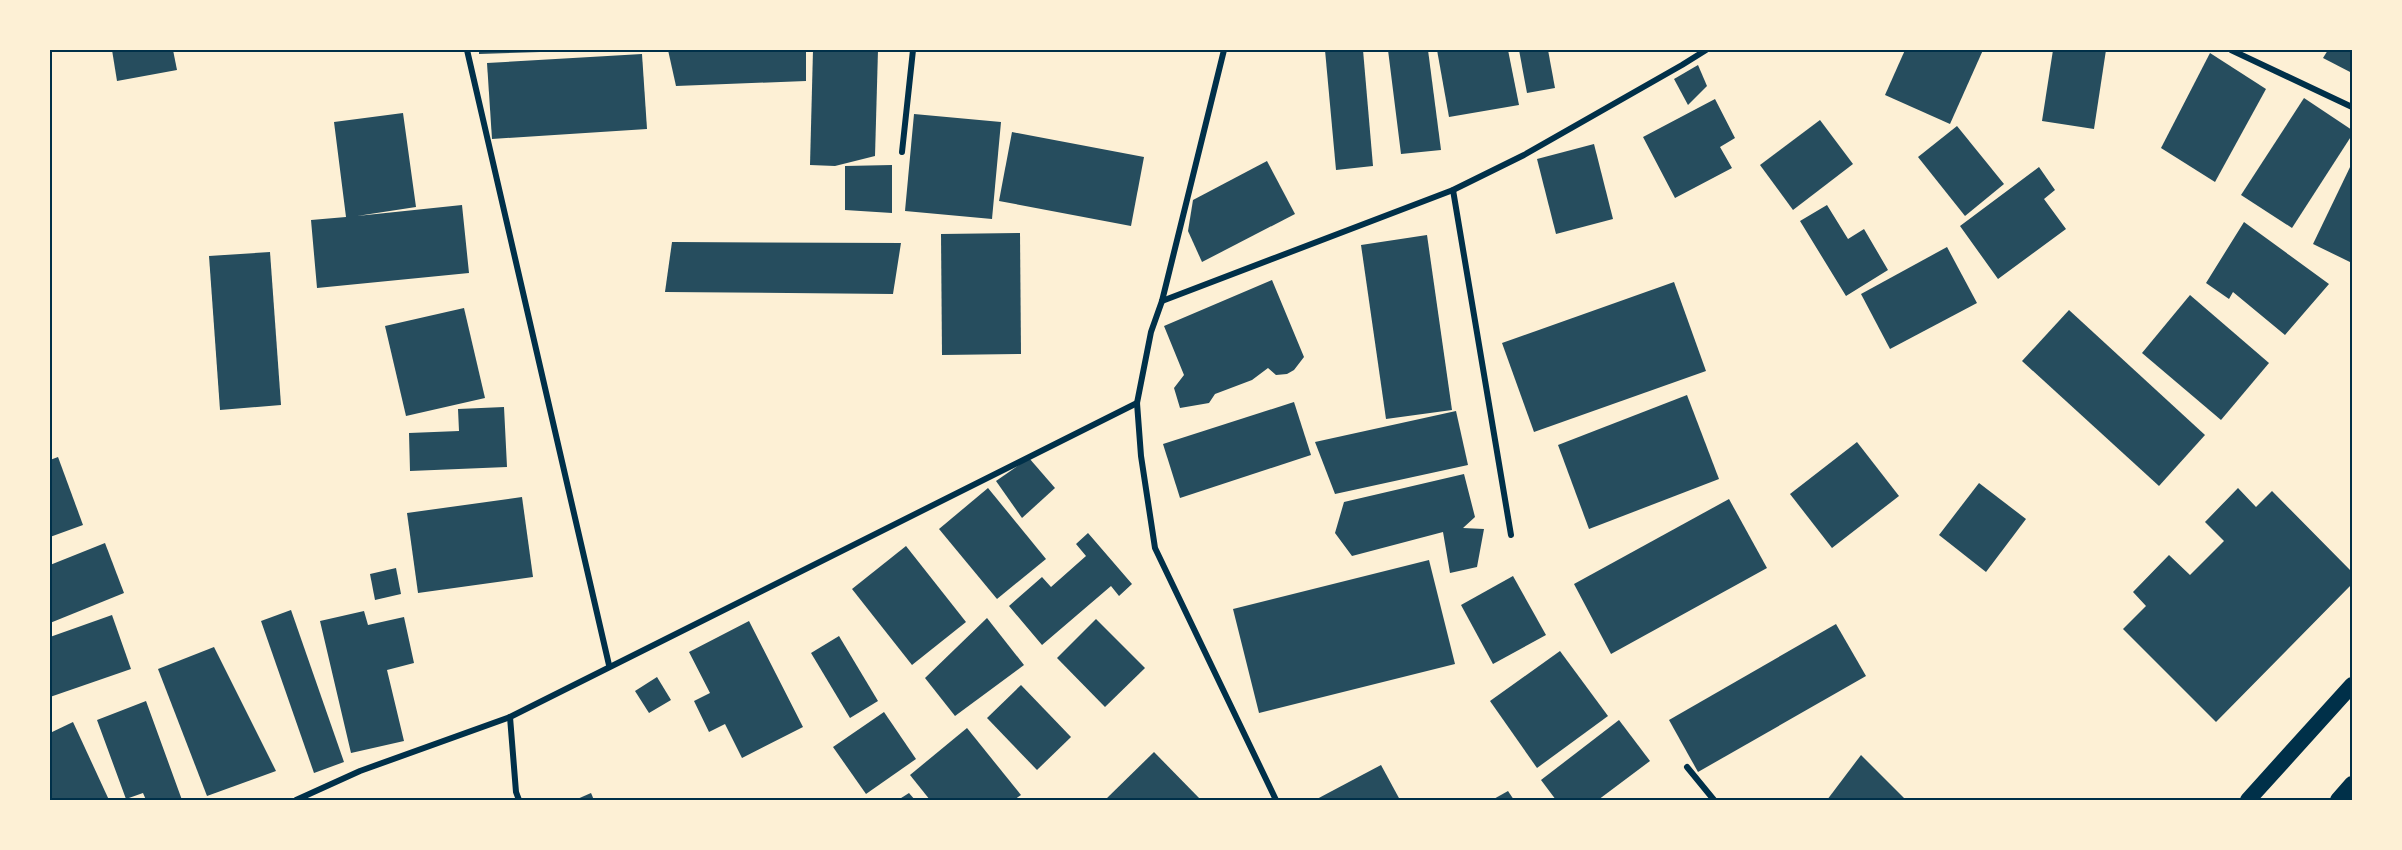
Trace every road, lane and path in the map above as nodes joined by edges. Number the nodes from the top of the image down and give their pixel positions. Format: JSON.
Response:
{"nodes":[{"id":1,"x":467,"y":50,"type":"edge"},
{"id":2,"x":913,"y":50,"type":"edge"},
{"id":3,"x":1224,"y":50,"type":"edge"},
{"id":4,"x":1706,"y":50,"type":"edge"},
{"id":5,"x":2231,"y":50,"type":"edge"},
{"id":6,"x":2352,"y":107,"type":"edge"},
{"id":7,"x":902,"y":152,"type":"dead end"},
{"id":8,"x":1453,"y":190,"type":"junction"},
{"id":9,"x":1162,"y":301,"type":"junction"},
{"id":10,"x":1137,"y":403,"type":"junction"},
{"id":11,"x":1511,"y":535,"type":"dead end"},
{"id":12,"x":609,"y":666,"type":"junction"},
{"id":13,"x":2352,"y":685,"type":"edge"},
{"id":14,"x":510,"y":717,"type":"junction"},
{"id":15,"x":1687,"y":767,"type":"dead end"},
{"id":16,"x":2352,"y":784,"type":"edge"},
{"id":17,"x":296,"y":801,"type":"edge"},
{"id":18,"x":519,"y":801,"type":"edge"},
{"id":19,"x":1276,"y":801,"type":"edge"},
{"id":20,"x":1714,"y":801,"type":"edge"},
{"id":21,"x":2248,"y":801,"type":"edge"},
{"id":22,"x":2338,"y":801,"type":"edge"}],
"edges":[{"from":1,"to":12,"type":"street"},
{"from":2,"to":7,"type":"street"},
{"from":3,"to":9,"type":"street"},
{"from":4,"to":8,"type":"street"},
{"from":5,"to":6,"type":"street"},
{"from":8,"to":9,"type":"street"},
{"from":8,"to":11,"type":"street"},
{"from":9,"to":10,"type":"street"},
{"from":10,"to":12,"type":"street"},
{"from":10,"to":19,"type":"street"},
{"from":12,"to":14,"type":"street"},
{"from":13,"to":21,"type":"highway"},
{"from":14,"to":17,"type":"street"},
{"from":14,"to":18,"type":"street"},
{"from":15,"to":20,"type":"street"},
{"from":16,"to":22,"type":"highway"}]}
